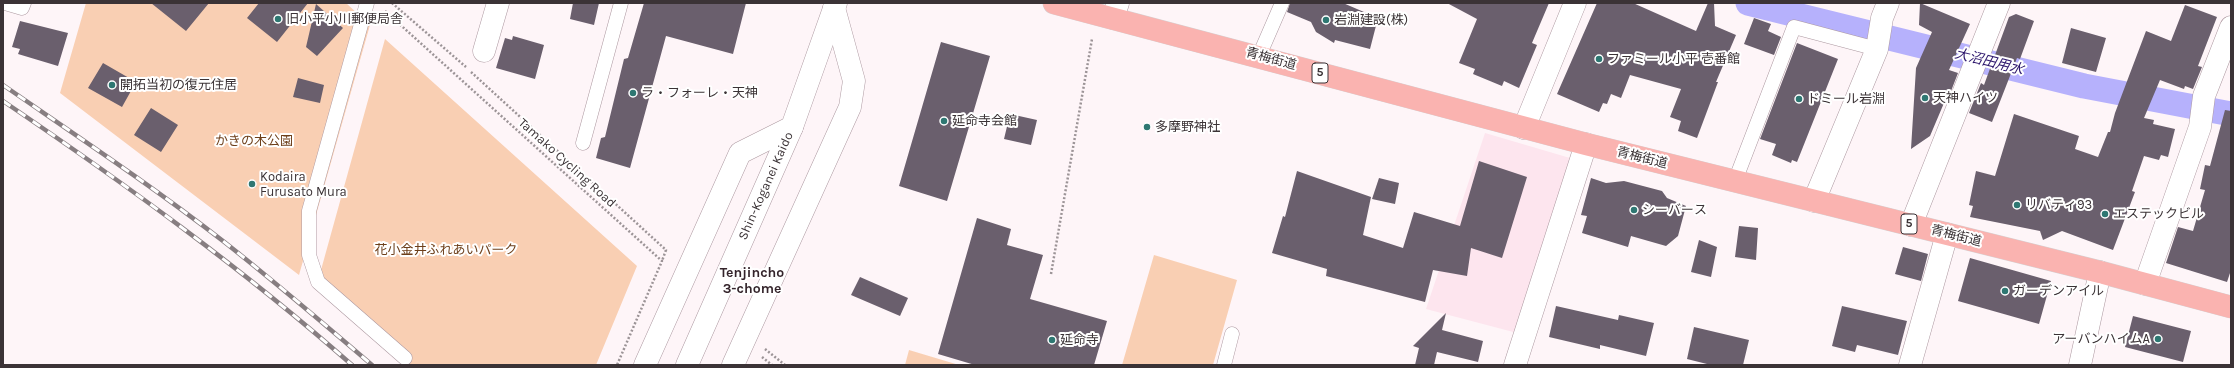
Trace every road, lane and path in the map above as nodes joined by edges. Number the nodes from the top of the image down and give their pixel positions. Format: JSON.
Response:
{"nodes":[{"id":1,"x":5,"y":3,"type":"edge"},
{"id":2,"x":24,"y":3,"type":"edge"},
{"id":3,"x":367,"y":3,"type":"edge"},
{"id":4,"x":392,"y":3,"type":"edge"},
{"id":5,"x":498,"y":3,"type":"edge"},
{"id":6,"x":621,"y":3,"type":"edge"},
{"id":7,"x":1054,"y":3,"type":"edge"},
{"id":8,"x":1282,"y":3,"type":"edge"},
{"id":9,"x":1575,"y":3,"type":"edge"},
{"id":10,"x":1999,"y":3,"type":"edge"},
{"id":11,"x":835,"y":6,"type":"edge"},
{"id":12,"x":382,"y":8,"type":"dead end"},
{"id":13,"x":1115,"y":11,"type":"edge"},
{"id":14,"x":1885,"y":11,"type":"edge"},
{"id":15,"x":2231,"y":27,"type":"edge"},
{"id":16,"x":1092,"y":39,"type":"dead end"},
{"id":17,"x":1877,"y":47,"type":"junction"},
{"id":18,"x":484,"y":51,"type":"dead end"},
{"id":19,"x":1259,"y":56,"type":"junction"},
{"id":20,"x":792,"y":127,"type":"junction"},
{"id":21,"x":1524,"y":128,"type":"junction"},
{"id":22,"x":583,"y":143,"type":"dead end"},
{"id":23,"x":1586,"y":144,"type":"junction"},
{"id":24,"x":1735,"y":181,"type":"junction"},
{"id":25,"x":1814,"y":201,"type":"junction"},
{"id":26,"x":1911,"y":225,"type":"junction"},
{"id":27,"x":1948,"y":234,"type":"junction"},
{"id":28,"x":662,"y":261,"type":"junction"},
{"id":29,"x":2100,"y":272,"type":"junction"},
{"id":30,"x":1051,"y":274,"type":"dead end"},
{"id":31,"x":2145,"y":284,"type":"junction"},
{"id":32,"x":2231,"y":307,"type":"edge"},
{"id":33,"x":1232,"y":334,"type":"dead end"},
{"id":34,"x":763,"y":348,"type":"dead end"},
{"id":35,"x":405,"y":358,"type":"dead end"},
{"id":36,"x":617,"y":365,"type":"edge"},
{"id":37,"x":645,"y":365,"type":"edge"},
{"id":38,"x":687,"y":365,"type":"edge"},
{"id":39,"x":733,"y":365,"type":"edge"},
{"id":40,"x":785,"y":365,"type":"edge"},
{"id":41,"x":1224,"y":365,"type":"edge"},
{"id":42,"x":1515,"y":365,"type":"edge"},
{"id":43,"x":1910,"y":365,"type":"edge"},
{"id":44,"x":2080,"y":365,"type":"edge"}],
"edges":[{"from":1,"to":2,"type":"lane"},
{"from":3,"to":35,"type":"lane"},
{"from":4,"to":28,"type":"path"},
{"from":5,"to":18,"type":"street"},
{"from":6,"to":22,"type":"lane"},
{"from":7,"to":13,"type":"main road","name":"青梅街道","number":"5"},
{"from":8,"to":19,"type":"lane"},
{"from":9,"to":21,"type":"street"},
{"from":10,"to":26,"type":"street"},
{"from":11,"to":20,"type":"street","name":"Shin-Koganei Kaido"},
{"from":11,"to":39,"type":"street"},
{"from":12,"to":28,"type":"path","name":"Tamako Cycling Road"},
{"from":13,"to":19,"type":"main road","name":"青梅街道","number":"5"},
{"from":14,"to":17,"type":"street"},
{"from":15,"to":31,"type":"street"},
{"from":16,"to":30,"type":"path"},
{"from":17,"to":24,"type":"lane"},
{"from":17,"to":25,"type":"street"},
{"from":19,"to":21,"type":"main road","name":"青梅街道","number":"5"},
{"from":20,"to":37,"type":"street"},
{"from":20,"to":38,"type":"street","name":"Shin-Koganei Kaido"},
{"from":21,"to":23,"type":"main road","name":"青梅街道","number":"5"},
{"from":23,"to":24,"type":"main road","name":"青梅街道","number":"5"},
{"from":23,"to":42,"type":"street"},
{"from":24,"to":25,"type":"main road","name":"青梅街道","number":"5"},
{"from":25,"to":26,"type":"main road","name":"青梅街道","number":"5"},
{"from":26,"to":27,"type":"main road","name":"青梅街道","number":"5"},
{"from":27,"to":29,"type":"main road","name":"青梅街道","number":"5"},
{"from":27,"to":43,"type":"street"},
{"from":28,"to":36,"type":"path"},
{"from":29,"to":31,"type":"main road","name":"青梅街道","number":"5"},
{"from":29,"to":44,"type":"street"},
{"from":31,"to":32,"type":"main road","name":"青梅街道","number":"5"},
{"from":33,"to":41,"type":"lane"},
{"from":34,"to":40,"type":"path"}]}
